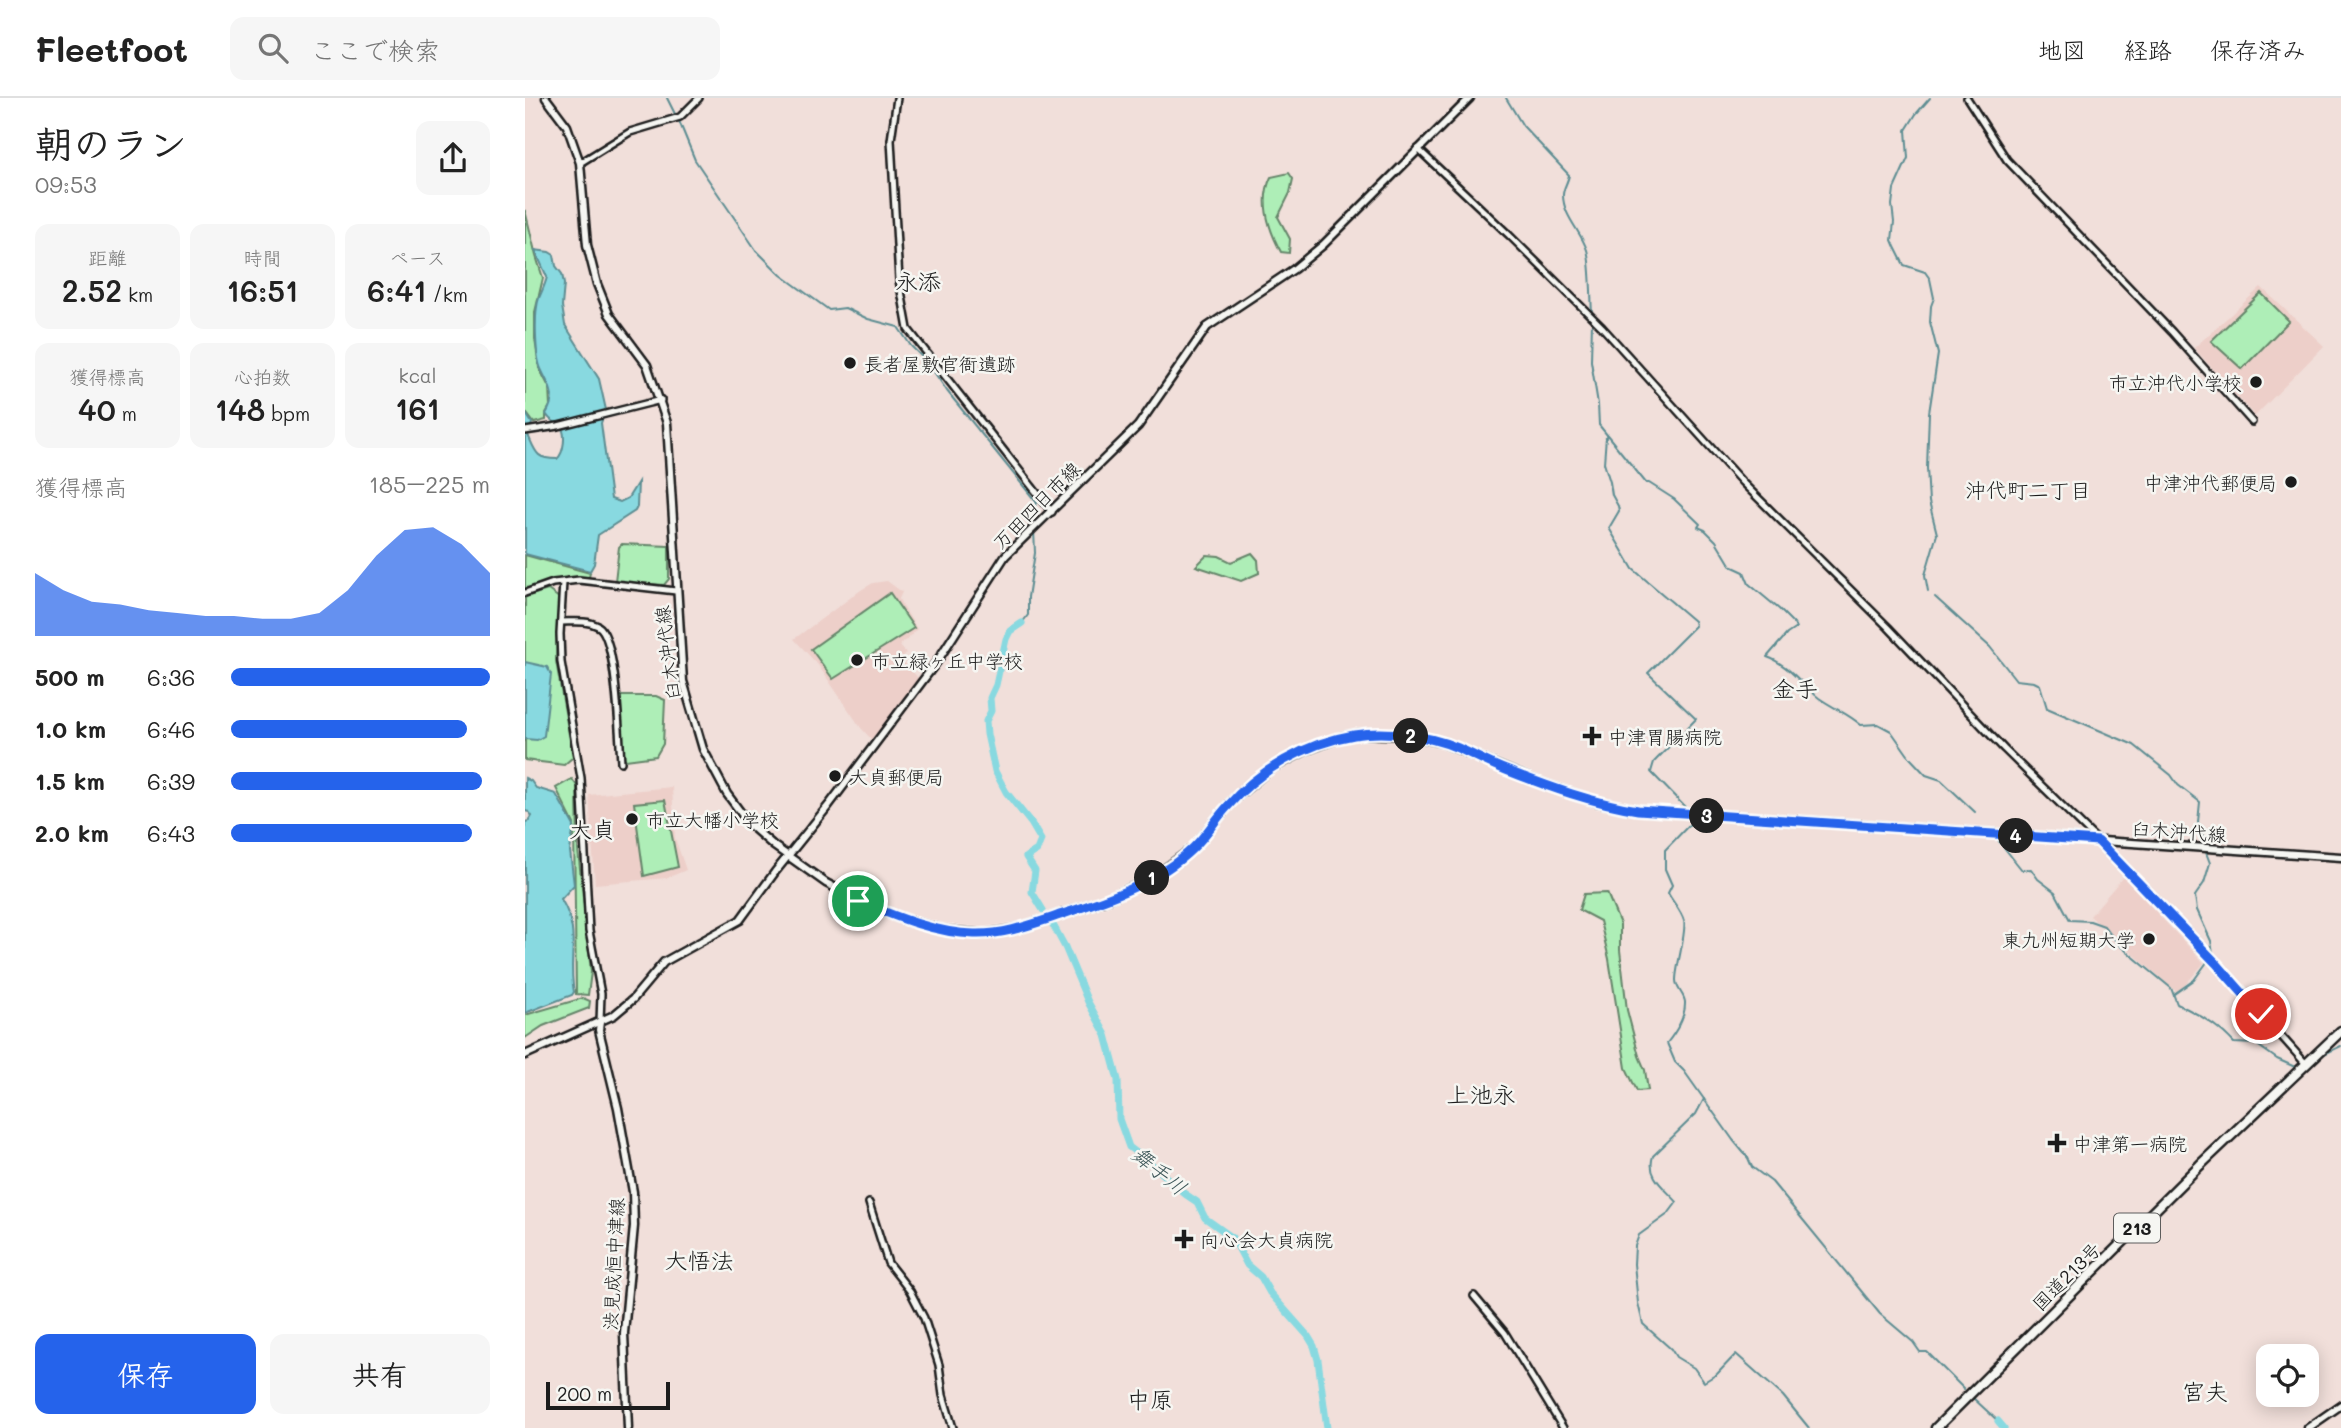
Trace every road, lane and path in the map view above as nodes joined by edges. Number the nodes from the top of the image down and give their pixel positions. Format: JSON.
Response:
{"nodes":[{"id":1,"x":546,"y":98,"type":"edge"},
{"id":2,"x":699,"y":98,"type":"edge"},
{"id":3,"x":897,"y":98,"type":"edge"},
{"id":4,"x":1470,"y":98,"type":"edge"},
{"id":5,"x":1967,"y":98,"type":"edge"},
{"id":6,"x":1418,"y":149,"type":"junction"},
{"id":7,"x":580,"y":163,"type":"junction"},
{"id":8,"x":661,"y":400,"type":"junction"},
{"id":9,"x":2252,"y":422,"type":"dead end"},
{"id":10,"x":528,"y":430,"type":"edge"},
{"id":11,"x":1052,"y":512,"type":"junction"},
{"id":12,"x":563,"y":582,"type":"junction"},
{"id":13,"x":676,"y":591,"type":"junction"},
{"id":14,"x":525,"y":593,"type":"edge"},
{"id":15,"x":561,"y":622,"type":"junction"},
{"id":16,"x":621,"y":762,"type":"dead end"},
{"id":17,"x":2098,"y":841,"type":"junction"},
{"id":18,"x":787,"y":856,"type":"junction"},
{"id":19,"x":2341,"y":858,"type":"edge"},
{"id":20,"x":600,"y":1022,"type":"junction"},
{"id":21,"x":2341,"y":1031,"type":"edge"},
{"id":22,"x":525,"y":1055,"type":"edge"},
{"id":23,"x":2306,"y":1064,"type":"junction"},
{"id":24,"x":869,"y":1203,"type":"dead end"},
{"id":25,"x":1474,"y":1296,"type":"dead end"},
{"id":26,"x":2341,"y":1405,"type":"edge"},
{"id":27,"x":628,"y":1428,"type":"edge"},
{"id":28,"x":953,"y":1428,"type":"edge"},
{"id":29,"x":1563,"y":1428,"type":"edge"},
{"id":30,"x":1936,"y":1428,"type":"edge"},
{"id":31,"x":2308,"y":1428,"type":"edge"}],
"edges":[{"from":1,"to":7,"type":"main road","name":"臼木沖代線"},
{"from":2,"to":7,"type":"street"},
{"from":3,"to":11,"type":"street"},
{"from":4,"to":6,"type":"main road","name":"万田四日市線"},
{"from":5,"to":9,"type":"street"},
{"from":6,"to":11,"type":"main road","name":"万田四日市線"},
{"from":6,"to":17,"type":"street"},
{"from":7,"to":8,"type":"main road","name":"臼木沖代線"},
{"from":8,"to":10,"type":"street"},
{"from":8,"to":13,"type":"main road","name":"臼木沖代線"},
{"from":11,"to":18,"type":"main road","name":"万田四日市線"},
{"from":12,"to":13,"type":"street"},
{"from":12,"to":14,"type":"street"},
{"from":12,"to":15,"type":"street"},
{"from":13,"to":18,"type":"main road","name":"臼木沖代線"},
{"from":15,"to":16,"type":"street"},
{"from":15,"to":20,"type":"street"},
{"from":17,"to":18,"type":"main road","name":"臼木沖代線"},
{"from":17,"to":19,"type":"main road","name":"臼木沖代線"},
{"from":17,"to":23,"type":"street"},
{"from":18,"to":20,"type":"main road","name":"万田四日市線"},
{"from":20,"to":22,"type":"main road","name":"万田四日市線"},
{"from":20,"to":27,"type":"main road","name":"渋見成恒中津線"},
{"from":21,"to":23,"type":"highway","name":"国道213号","number":"213"},
{"from":23,"to":30,"type":"highway","name":"国道213号","number":"213"},
{"from":24,"to":28,"type":"street"},
{"from":25,"to":29,"type":"street"},
{"from":26,"to":31,"type":"main road"}]}
